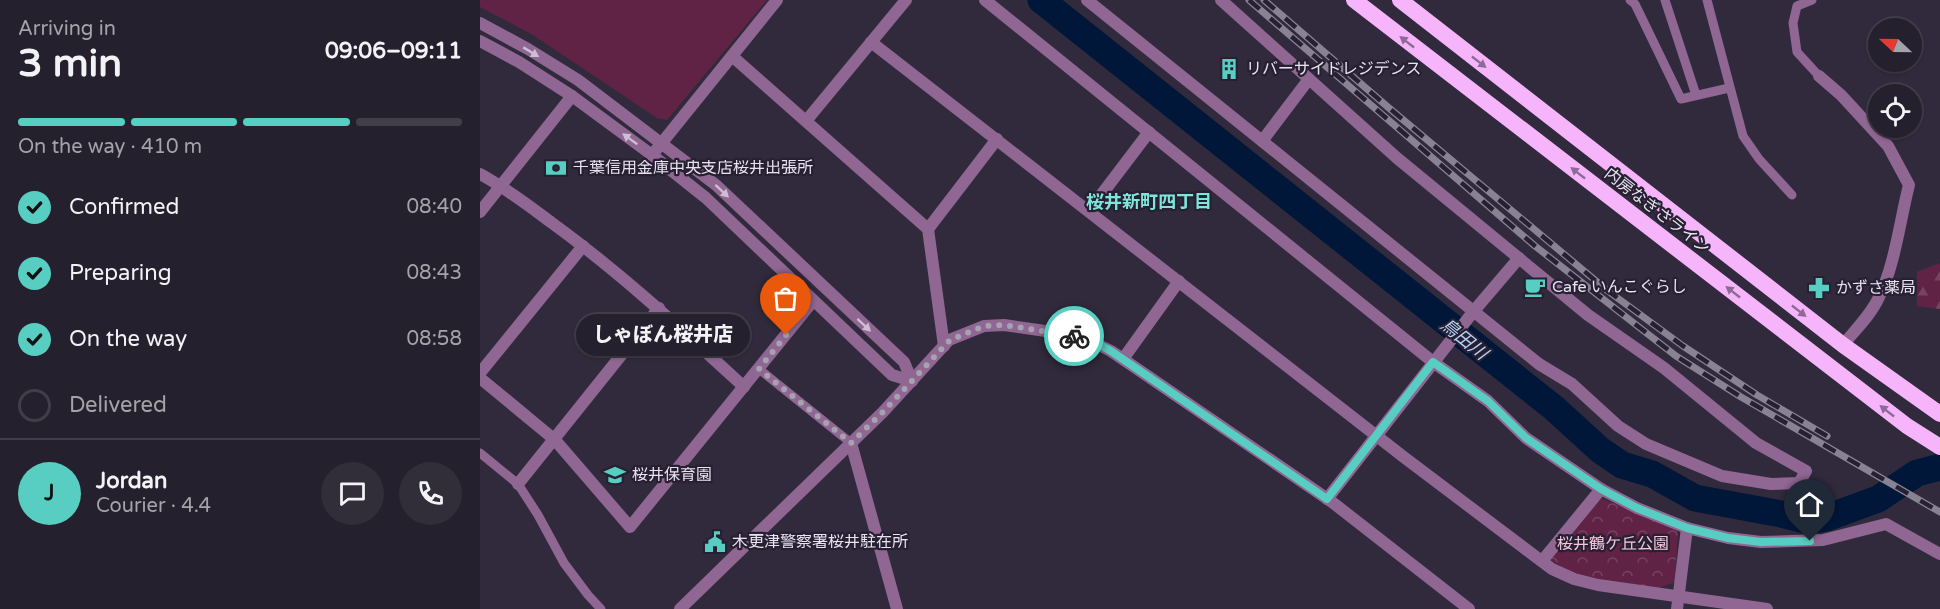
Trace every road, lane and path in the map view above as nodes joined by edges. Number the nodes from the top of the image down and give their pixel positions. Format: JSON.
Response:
{"nodes":[{"id":1,"x":777,"y":0,"type":"edge"},
{"id":2,"x":906,"y":0,"type":"edge"},
{"id":3,"x":985,"y":0,"type":"edge"},
{"id":4,"x":1087,"y":0,"type":"edge"},
{"id":5,"x":1221,"y":0,"type":"edge"},
{"id":6,"x":1354,"y":0,"type":"edge"},
{"id":7,"x":1400,"y":0,"type":"edge"},
{"id":8,"x":1630,"y":0,"type":"edge"},
{"id":9,"x":1665,"y":0,"type":"edge"},
{"id":10,"x":1707,"y":0,"type":"edge"},
{"id":11,"x":1812,"y":0,"type":"edge"},
{"id":12,"x":480,"y":23,"type":"edge"},
{"id":13,"x":480,"y":41,"type":"edge"},
{"id":14,"x":871,"y":42,"type":"junction"},
{"id":15,"x":732,"y":56,"type":"junction"},
{"id":16,"x":1819,"y":76,"type":"joint"},
{"id":17,"x":1309,"y":80,"type":"junction"},
{"id":18,"x":1729,"y":88,"type":"junction"},
{"id":19,"x":1696,"y":95,"type":"junction"},
{"id":20,"x":572,"y":96,"type":"junction"},
{"id":21,"x":806,"y":121,"type":"junction"},
{"id":22,"x":1149,"y":132,"type":"junction"},
{"id":23,"x":997,"y":139,"type":"junction"},
{"id":24,"x":1262,"y":141,"type":"junction"},
{"id":25,"x":662,"y":142,"type":"junction"},
{"id":26,"x":652,"y":155,"type":"junction"},
{"id":27,"x":480,"y":174,"type":"edge"},
{"id":28,"x":501,"y":186,"type":"junction"},
{"id":29,"x":1792,"y":195,"type":"dead end"},
{"id":30,"x":1089,"y":211,"type":"junction"},
{"id":31,"x":480,"y":212,"type":"edge"},
{"id":32,"x":928,"y":229,"type":"junction"},
{"id":33,"x":584,"y":246,"type":"junction"},
{"id":34,"x":1519,"y":258,"type":"junction"},
{"id":35,"x":1179,"y":281,"type":"junction"},
{"id":36,"x":813,"y":301,"type":"junction"},
{"id":37,"x":659,"y":308,"type":"junction"},
{"id":38,"x":1472,"y":314,"type":"junction"},
{"id":39,"x":1843,"y":345,"type":"junction"},
{"id":40,"x":944,"y":346,"type":"junction"},
{"id":41,"x":1123,"y":359,"type":"junction"},
{"id":42,"x":1436,"y":359,"type":"junction"},
{"id":43,"x":759,"y":369,"type":"junction"},
{"id":44,"x":480,"y":373,"type":"edge"},
{"id":45,"x":480,"y":378,"type":"edge"},
{"id":46,"x":912,"y":381,"type":"junction"},
{"id":47,"x":744,"y":387,"type":"junction"},
{"id":48,"x":1940,"y":414,"type":"edge"},
{"id":49,"x":1376,"y":436,"type":"junction"},
{"id":50,"x":555,"y":440,"type":"junction"},
{"id":51,"x":851,"y":443,"type":"junction"},
{"id":52,"x":1938,"y":446,"type":"edge"},
{"id":53,"x":480,"y":453,"type":"edge"},
{"id":54,"x":518,"y":484,"type":"junction"},
{"id":55,"x":1601,"y":489,"type":"junction"},
{"id":56,"x":1327,"y":499,"type":"junction"},
{"id":57,"x":1687,"y":528,"type":"junction"},
{"id":58,"x":1940,"y":554,"type":"edge"},
{"id":59,"x":1542,"y":561,"type":"junction"},
{"id":60,"x":1679,"y":596,"type":"junction"},
{"id":61,"x":601,"y":609,"type":"edge"},
{"id":62,"x":680,"y":609,"type":"edge"},
{"id":63,"x":897,"y":609,"type":"edge"},
{"id":64,"x":1469,"y":609,"type":"edge"},
{"id":65,"x":1677,"y":609,"type":"edge"},
{"id":66,"x":1767,"y":609,"type":"edge"}],
"edges":[{"from":1,"to":15,"type":"street"},
{"from":2,"to":14,"type":"street"},
{"from":3,"to":22,"type":"street"},
{"from":4,"to":24,"type":"street"},
{"from":5,"to":17,"type":"street"},
{"from":52,"to":6,"type":"highway","name":"内房なぎさライン","one_way":true},
{"from":7,"to":39,"type":"highway","name":"内房なぎさライン","one_way":true},
{"from":8,"to":19,"type":"lane"},
{"from":9,"to":19,"type":"lane"},
{"from":10,"to":18,"type":"lane"},
{"from":11,"to":16,"type":"lane"},
{"from":12,"to":25,"type":"street","one_way":true},
{"from":13,"to":20,"type":"street"},
{"from":14,"to":21,"type":"street"},
{"from":14,"to":23,"type":"street"},
{"from":15,"to":21,"type":"street"},
{"from":15,"to":25,"type":"street"},
{"from":16,"to":39,"type":"street"},
{"from":17,"to":24,"type":"street"},
{"from":17,"to":34,"type":"street"},
{"from":18,"to":19,"type":"lane"},
{"from":18,"to":29,"type":"lane"},
{"from":26,"to":20,"type":"street","one_way":true},
{"from":20,"to":28,"type":"street"},
{"from":21,"to":32,"type":"street"},
{"from":22,"to":30,"type":"street"},
{"from":22,"to":42,"type":"street"},
{"from":23,"to":30,"type":"street"},
{"from":23,"to":32,"type":"street"},
{"from":24,"to":38,"type":"street"},
{"from":25,"to":26,"type":"street"},
{"from":25,"to":46,"type":"street","one_way":true},
{"from":26,"to":36,"type":"street"},
{"from":27,"to":28,"type":"street"},
{"from":28,"to":31,"type":"street"},
{"from":28,"to":33,"type":"street"},
{"from":30,"to":35,"type":"street"},
{"from":32,"to":40,"type":"street"},
{"from":33,"to":37,"type":"street"},
{"from":33,"to":44,"type":"street"},
{"from":34,"to":38,"type":"street"},
{"from":34,"to":38,"type":"street"},
{"from":35,"to":41,"type":"street"},
{"from":35,"to":49,"type":"street"},
{"from":36,"to":43,"type":"street"},
{"from":36,"to":46,"type":"street"},
{"from":37,"to":47,"type":"street"},
{"from":37,"to":50,"type":"street"},
{"from":38,"to":42,"type":"street"},
{"from":39,"to":48,"type":"highway","name":"内房なぎさライン"},
{"from":40,"to":41,"type":"street"},
{"from":40,"to":46,"type":"street"},
{"from":41,"to":56,"type":"street"},
{"from":42,"to":49,"type":"street"},
{"from":42,"to":55,"type":"street"},
{"from":43,"to":47,"type":"street"},
{"from":43,"to":51,"type":"lane"},
{"from":45,"to":50,"type":"street"},
{"from":46,"to":51,"type":"street"},
{"from":47,"to":50,"type":"street"},
{"from":49,"to":56,"type":"street"},
{"from":49,"to":59,"type":"street"},
{"from":50,"to":54,"type":"street"},
{"from":51,"to":62,"type":"street"},
{"from":51,"to":63,"type":"street"},
{"from":53,"to":54,"type":"lane"},
{"from":54,"to":61,"type":"lane"},
{"from":55,"to":57,"type":"street"},
{"from":55,"to":59,"type":"street"},
{"from":56,"to":64,"type":"street"},
{"from":57,"to":58,"type":"street"},
{"from":57,"to":60,"type":"street"},
{"from":59,"to":60,"type":"street"},
{"from":60,"to":65,"type":"street"},
{"from":60,"to":66,"type":"street"}]}
